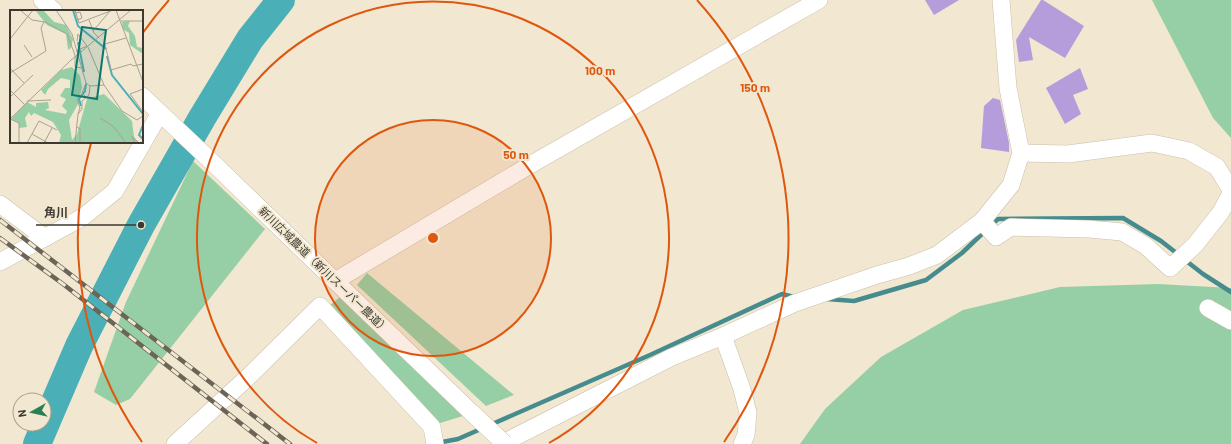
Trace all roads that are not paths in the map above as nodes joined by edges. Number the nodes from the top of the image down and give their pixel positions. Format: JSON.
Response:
{"nodes":[{"id":1,"x":42,"y":0,"type":"edge"},
{"id":2,"x":819,"y":0,"type":"edge"},
{"id":3,"x":1001,"y":0,"type":"edge"},
{"id":4,"x":53,"y":10,"type":"edge"},
{"id":5,"x":143,"y":97,"type":"edge"},
{"id":6,"x":164,"y":117,"type":"junction"},
{"id":7,"x":1021,"y":153,"type":"junction"},
{"id":8,"x":1231,"y":191,"type":"edge"},
{"id":9,"x":0,"y":204,"type":"edge"},
{"id":10,"x":982,"y":221,"type":"junction"},
{"id":11,"x":45,"y":238,"type":"junction"},
{"id":12,"x":0,"y":262,"type":"edge"},
{"id":13,"x":335,"y":281,"type":"junction"},
{"id":14,"x":1208,"y":308,"type":"dead end"},
{"id":15,"x":1231,"y":321,"type":"edge"},
{"id":16,"x":723,"y":336,"type":"junction"},
{"id":17,"x":434,"y":438,"type":"edge"},
{"id":18,"x":175,"y":444,"type":"edge"},
{"id":19,"x":501,"y":444,"type":"edge"},
{"id":20,"x":505,"y":444,"type":"edge"},
{"id":21,"x":742,"y":444,"type":"edge"}],
"edges":[{"from":1,"to":4,"type":"street"},
{"from":2,"to":13,"type":"street"},
{"from":3,"to":7,"type":"street"},
{"from":5,"to":6,"type":"street","name":"新川広域農道（新川スーパー農道）"},
{"from":6,"to":11,"type":"street"},
{"from":6,"to":13,"type":"street","name":"新川広域農道（新川スーパー農道）"},
{"from":7,"to":8,"type":"street"},
{"from":7,"to":10,"type":"street"},
{"from":8,"to":10,"type":"street"},
{"from":9,"to":11,"type":"street"},
{"from":10,"to":16,"type":"street"},
{"from":11,"to":12,"type":"street"},
{"from":13,"to":20,"type":"street","name":"新川広域農道（新川スーパー農道）","bridge":true},
{"from":14,"to":15,"type":"street"},
{"from":16,"to":19,"type":"street"},
{"from":16,"to":21,"type":"street"},
{"from":17,"to":18,"type":"street"}]}
